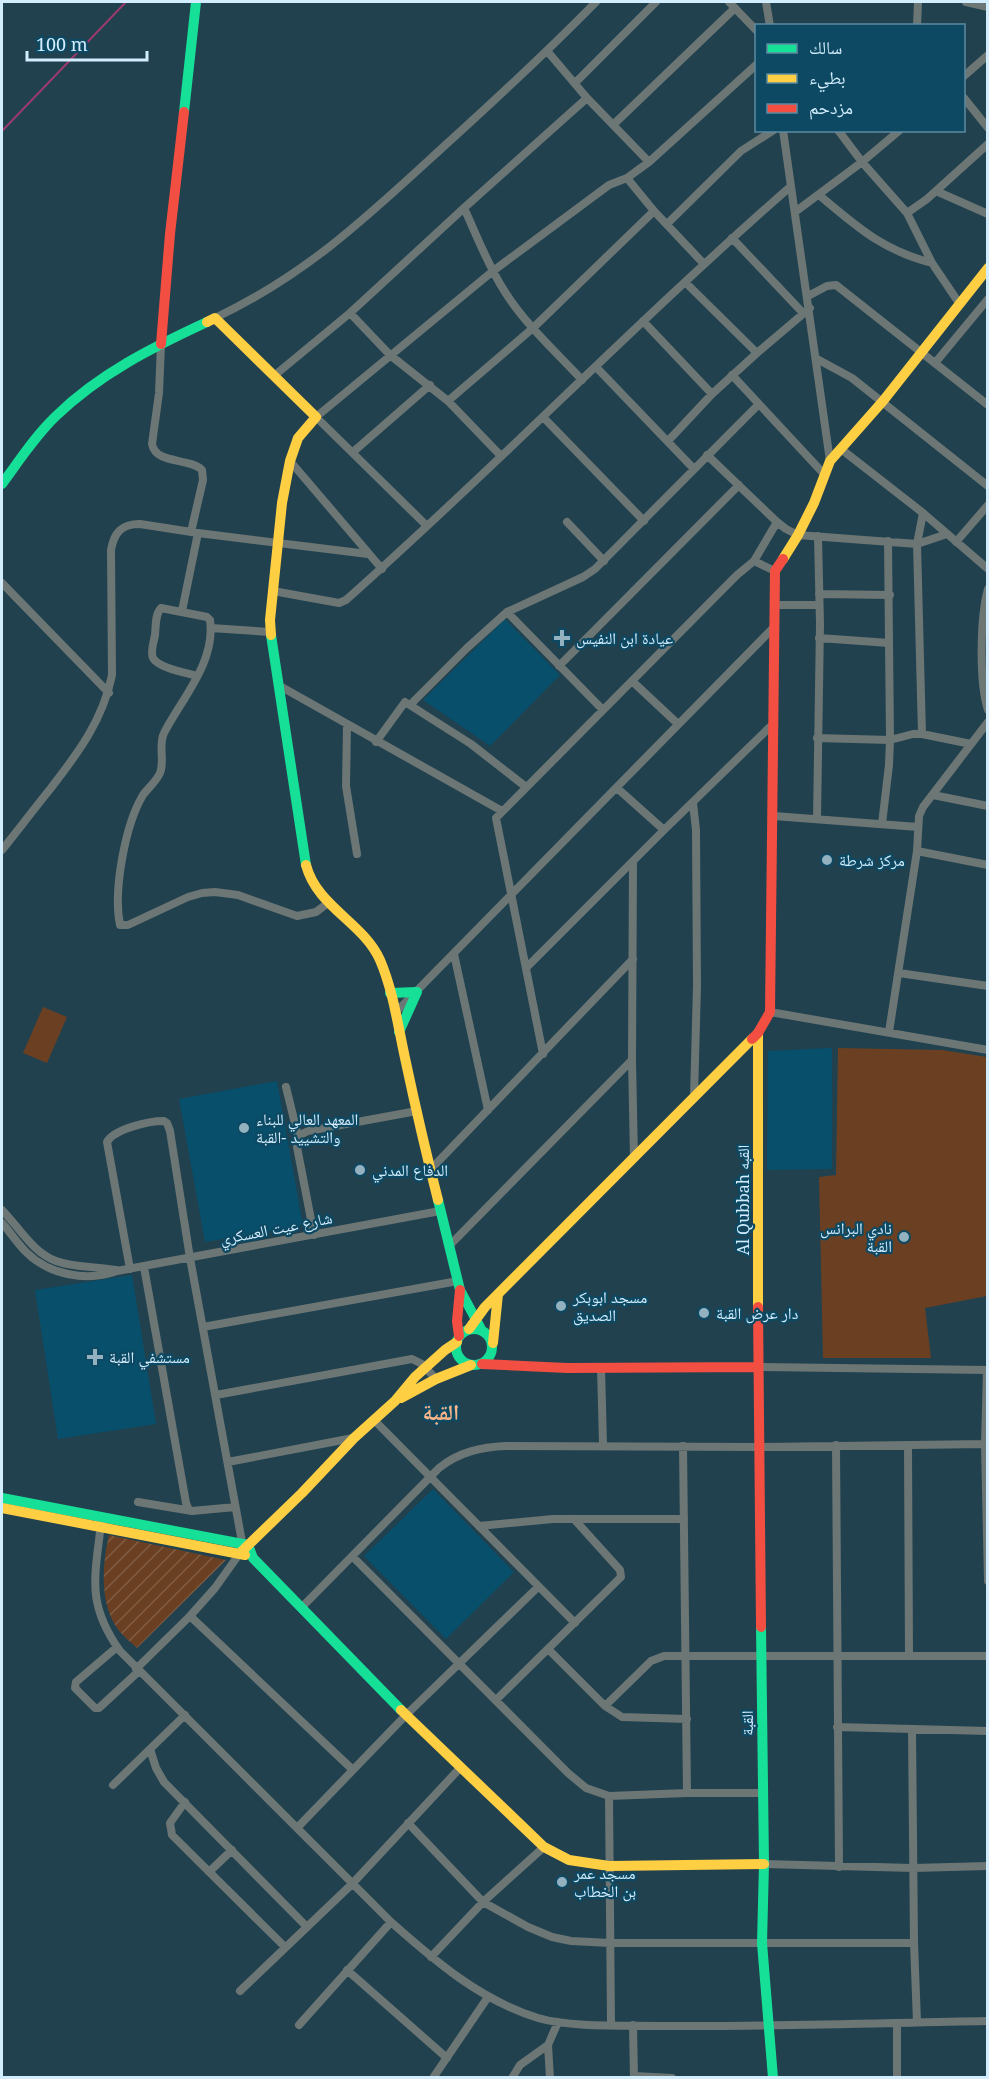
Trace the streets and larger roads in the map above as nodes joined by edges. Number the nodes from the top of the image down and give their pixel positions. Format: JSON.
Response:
{"nodes":[{"id":1,"x":196,"y":2,"type":"edge"},
{"id":2,"x":596,"y":2,"type":"edge"},
{"id":3,"x":656,"y":2,"type":"edge"},
{"id":4,"x":729,"y":2,"type":"edge"},
{"id":5,"x":766,"y":2,"type":"edge"},
{"id":6,"x":918,"y":2,"type":"edge"},
{"id":7,"x":966,"y":2,"type":"edge"},
{"id":8,"x":987,"y":7,"type":"edge"},
{"id":9,"x":735,"y":8,"type":"junction"},
{"id":10,"x":770,"y":24,"type":"edge"},
{"id":11,"x":917,"y":24,"type":"edge"},
{"id":12,"x":755,"y":29,"type":"edge"},
{"id":13,"x":548,"y":52,"type":"junction"},
{"id":14,"x":987,"y":55,"type":"edge"},
{"id":15,"x":755,"y":66,"type":"edge"},
{"id":16,"x":965,"y":74,"type":"edge"},
{"id":17,"x":575,"y":82,"type":"junction"},
{"id":18,"x":587,"y":98,"type":"junction"},
{"id":19,"x":965,"y":100,"type":"edge"},
{"id":20,"x":614,"y":124,"type":"junction"},
{"id":21,"x":987,"y":128,"type":"edge"},
{"id":22,"x":771,"y":132,"type":"edge"},
{"id":23,"x":783,"y":132,"type":"edge"},
{"id":24,"x":840,"y":132,"type":"edge"},
{"id":25,"x":898,"y":132,"type":"edge"},
{"id":26,"x":987,"y":144,"type":"edge"},
{"id":27,"x":649,"y":162,"type":"junction"},
{"id":28,"x":862,"y":162,"type":"junction"},
{"id":29,"x":627,"y":178,"type":"junction"},
{"id":30,"x":790,"y":187,"type":"junction"},
{"id":31,"x":936,"y":191,"type":"junction"},
{"id":32,"x":819,"y":195,"type":"junction"},
{"id":33,"x":464,"y":208,"type":"junction"},
{"id":34,"x":654,"y":211,"type":"junction"},
{"id":35,"x":795,"y":212,"type":"junction"},
{"id":36,"x":907,"y":213,"type":"junction"},
{"id":37,"x":987,"y":214,"type":"edge"},
{"id":38,"x":667,"y":224,"type":"junction"},
{"id":39,"x":732,"y":238,"type":"junction"},
{"id":40,"x":932,"y":263,"type":"junction"},
{"id":41,"x":704,"y":264,"type":"junction"},
{"id":42,"x":987,"y":267,"type":"edge"},
{"id":43,"x":493,"y":271,"type":"junction"},
{"id":44,"x":685,"y":282,"type":"junction"},
{"id":45,"x":808,"y":296,"type":"junction"},
{"id":46,"x":987,"y":299,"type":"edge"},
{"id":47,"x":960,"y":303,"type":"junction"},
{"id":48,"x":806,"y":310,"type":"junction"},
{"id":49,"x":351,"y":313,"type":"junction"},
{"id":50,"x":215,"y":318,"type":"junction"},
{"id":51,"x":643,"y":321,"type":"junction"},
{"id":52,"x":533,"y":327,"type":"junction"},
{"id":53,"x":161,"y":344,"type":"junction"},
{"id":54,"x":922,"y":352,"type":"junction"},
{"id":55,"x":757,"y":353,"type":"junction"},
{"id":56,"x":390,"y":355,"type":"junction"},
{"id":57,"x":817,"y":359,"type":"junction"},
{"id":58,"x":935,"y":363,"type":"junction"},
{"id":59,"x":596,"y":367,"type":"junction"},
{"id":60,"x":275,"y":375,"type":"junction"},
{"id":61,"x":732,"y":375,"type":"junction"},
{"id":62,"x":582,"y":380,"type":"junction"},
{"id":63,"x":430,"y":385,"type":"junction"},
{"id":64,"x":712,"y":394,"type":"junction"},
{"id":65,"x":448,"y":401,"type":"junction"},
{"id":66,"x":882,"y":401,"type":"junction"},
{"id":67,"x":759,"y":404,"type":"junction"},
{"id":68,"x":987,"y":405,"type":"edge"},
{"id":69,"x":316,"y":417,"type":"junction"},
{"id":70,"x":543,"y":417,"type":"junction"},
{"id":71,"x":668,"y":441,"type":"junction"},
{"id":72,"x":841,"y":449,"type":"junction"},
{"id":73,"x":353,"y":452,"type":"junction"},
{"id":74,"x":708,"y":455,"type":"junction"},
{"id":75,"x":501,"y":456,"type":"junction"},
{"id":76,"x":290,"y":461,"type":"junction"},
{"id":77,"x":830,"y":461,"type":"junction"},
{"id":78,"x":694,"y":469,"type":"junction"},
{"id":79,"x":824,"y":474,"type":"junction"},
{"id":80,"x":2,"y":484,"type":"edge"},
{"id":81,"x":739,"y":485,"type":"junction"},
{"id":82,"x":987,"y":486,"type":"edge"},
{"id":83,"x":987,"y":506,"type":"edge"},
{"id":84,"x":923,"y":513,"type":"junction"},
{"id":85,"x":644,"y":521,"type":"junction"},
{"id":86,"x":567,"y":522,"type":"dead end"},
{"id":87,"x":777,"y":522,"type":"junction"},
{"id":88,"x":427,"y":526,"type":"junction"},
{"id":89,"x":195,"y":533,"type":"junction"},
{"id":90,"x":947,"y":534,"type":"junction"},
{"id":91,"x":798,"y":535,"type":"junction"},
{"id":92,"x":818,"y":536,"type":"junction"},
{"id":93,"x":888,"y":541,"type":"junction"},
{"id":94,"x":957,"y":542,"type":"junction"},
{"id":95,"x":277,"y":543,"type":"junction"},
{"id":96,"x":917,"y":544,"type":"junction"},
{"id":97,"x":368,"y":554,"type":"junction"},
{"id":98,"x":604,"y":561,"type":"junction"},
{"id":99,"x":753,"y":561,"type":"junction"},
{"id":100,"x":382,"y":569,"type":"junction"},
{"id":101,"x":987,"y":569,"type":"edge"},
{"id":102,"x":775,"y":571,"type":"junction"},
{"id":103,"x":2,"y":583,"type":"edge"},
{"id":104,"x":987,"y":589,"type":"edge"},
{"id":105,"x":273,"y":591,"type":"junction"},
{"id":106,"x":819,"y":594,"type":"junction"},
{"id":107,"x":890,"y":595,"type":"junction"},
{"id":108,"x":774,"y":605,"type":"junction"},
{"id":109,"x":819,"y":605,"type":"junction"},
{"id":110,"x":182,"y":611,"type":"junction"},
{"id":111,"x":507,"y":612,"type":"junction"},
{"id":112,"x":774,"y":627,"type":"junction"},
{"id":113,"x":211,"y":628,"type":"junction"},
{"id":114,"x":270,"y":632,"type":"junction"},
{"id":115,"x":819,"y":638,"type":"junction"},
{"id":116,"x":890,"y":643,"type":"junction"},
{"id":117,"x":559,"y":666,"type":"junction"},
{"id":118,"x":197,"y":676,"type":"junction"},
{"id":119,"x":632,"y":681,"type":"junction"},
{"id":120,"x":278,"y":685,"type":"junction"},
{"id":121,"x":109,"y":693,"type":"junction"},
{"id":122,"x":410,"y":705,"type":"junction"},
{"id":123,"x":603,"y":710,"type":"junction"},
{"id":124,"x":987,"y":710,"type":"edge"},
{"id":125,"x":987,"y":722,"type":"edge"},
{"id":126,"x":774,"y":723,"type":"junction"},
{"id":127,"x":678,"y":724,"type":"junction"},
{"id":128,"x":347,"y":725,"type":"junction"},
{"id":129,"x":922,"y":734,"type":"junction"},
{"id":130,"x":817,"y":738,"type":"junction"},
{"id":131,"x":890,"y":741,"type":"junction"},
{"id":132,"x":376,"y":742,"type":"junction"},
{"id":133,"x":971,"y":744,"type":"junction"},
{"id":134,"x":526,"y":787,"type":"junction"},
{"id":135,"x":617,"y":788,"type":"junction"},
{"id":136,"x":933,"y":795,"type":"junction"},
{"id":137,"x":693,"y":803,"type":"junction"},
{"id":138,"x":987,"y":806,"type":"edge"},
{"id":139,"x":502,"y":811,"type":"junction"},
{"id":140,"x":774,"y":816,"type":"junction"},
{"id":141,"x":817,"y":819,"type":"junction"},
{"id":142,"x":882,"y":824,"type":"junction"},
{"id":143,"x":918,"y":827,"type":"junction"},
{"id":144,"x":664,"y":830,"type":"junction"},
{"id":145,"x":2,"y":850,"type":"edge"},
{"id":146,"x":917,"y":851,"type":"junction"},
{"id":147,"x":357,"y":854,"type":"dead end"},
{"id":148,"x":633,"y":863,"type":"junction"},
{"id":149,"x":987,"y":865,"type":"edge"},
{"id":150,"x":511,"y":894,"type":"junction"},
{"id":151,"x":328,"y":903,"type":"junction"},
{"id":152,"x":454,"y":954,"type":"junction"},
{"id":153,"x":633,"y":959,"type":"junction"},
{"id":154,"x":526,"y":968,"type":"junction"},
{"id":155,"x":899,"y":973,"type":"junction"},
{"id":156,"x":987,"y":986,"type":"edge"},
{"id":157,"x":417,"y":992,"type":"junction"},
{"id":158,"x":390,"y":993,"type":"junction"},
{"id":159,"x":395,"y":1012,"type":"junction"},
{"id":160,"x":771,"y":1012,"type":"junction"},
{"id":161,"x":399,"y":1032,"type":"junction"},
{"id":162,"x":889,"y":1032,"type":"junction"},
{"id":163,"x":758,"y":1033,"type":"junction"},
{"id":164,"x":987,"y":1050,"type":"edge"},
{"id":165,"x":543,"y":1054,"type":"junction"},
{"id":166,"x":632,"y":1060,"type":"junction"},
{"id":167,"x":286,"y":1087,"type":"dead end"},
{"id":168,"x":694,"y":1097,"type":"junction"},
{"id":169,"x":488,"y":1110,"type":"junction"},
{"id":170,"x":417,"y":1111,"type":"junction"},
{"id":171,"x":298,"y":1136,"type":"junction"},
{"id":172,"x":634,"y":1158,"type":"junction"},
{"id":173,"x":431,"y":1169,"type":"junction"},
{"id":174,"x":2,"y":1210,"type":"edge"},
{"id":175,"x":440,"y":1210,"type":"junction"},
{"id":176,"x":2,"y":1223,"type":"edge"},
{"id":177,"x":314,"y":1235,"type":"junction"},
{"id":178,"x":449,"y":1246,"type":"junction"},
{"id":179,"x":190,"y":1258,"type":"junction"},
{"id":180,"x":144,"y":1267,"type":"junction"},
{"id":181,"x":130,"y":1269,"type":"junction"},
{"id":182,"x":117,"y":1271,"type":"junction"},
{"id":183,"x":459,"y":1285,"type":"junction"},
{"id":184,"x":498,"y":1294,"type":"junction"},
{"id":185,"x":476,"y":1318,"type":"junction"},
{"id":186,"x":203,"y":1327,"type":"junction"},
{"id":187,"x":469,"y":1329,"type":"junction"},
{"id":188,"x":481,"y":1329,"type":"junction"},
{"id":189,"x":458,"y":1339,"type":"junction"},
{"id":190,"x":493,"y":1343,"type":"junction"},
{"id":191,"x":482,"y":1364,"type":"junction"},
{"id":192,"x":471,"y":1365,"type":"junction"},
{"id":193,"x":426,"y":1367,"type":"junction"},
{"id":194,"x":601,"y":1367,"type":"junction"},
{"id":195,"x":758,"y":1367,"type":"junction"},
{"id":196,"x":987,"y":1370,"type":"edge"},
{"id":197,"x":436,"y":1379,"type":"junction"},
{"id":198,"x":216,"y":1395,"type":"junction"},
{"id":199,"x":395,"y":1401,"type":"junction"},
{"id":200,"x":374,"y":1420,"type":"junction"},
{"id":201,"x":354,"y":1438,"type":"junction"},
{"id":202,"x":985,"y":1444,"type":"junction"},
{"id":203,"x":603,"y":1445,"type":"junction"},
{"id":204,"x":836,"y":1445,"type":"junction"},
{"id":205,"x":683,"y":1446,"type":"junction"},
{"id":206,"x":908,"y":1446,"type":"junction"},
{"id":207,"x":760,"y":1447,"type":"junction"},
{"id":208,"x":228,"y":1462,"type":"junction"},
{"id":209,"x":430,"y":1476,"type":"junction"},
{"id":210,"x":2,"y":1498,"type":"edge"},
{"id":211,"x":138,"y":1502,"type":"dead end"},
{"id":212,"x":235,"y":1507,"type":"junction"},
{"id":213,"x":2,"y":1508,"type":"edge"},
{"id":214,"x":189,"y":1510,"type":"junction"},
{"id":215,"x":574,"y":1519,"type":"junction"},
{"id":216,"x":684,"y":1519,"type":"junction"},
{"id":217,"x":101,"y":1522,"type":"junction"},
{"id":218,"x":479,"y":1526,"type":"junction"},
{"id":219,"x":243,"y":1547,"type":"junction"},
{"id":220,"x":353,"y":1557,"type":"junction"},
{"id":221,"x":987,"y":1581,"type":"edge"},
{"id":222,"x":538,"y":1587,"type":"junction"},
{"id":223,"x":301,"y":1608,"type":"junction"},
{"id":224,"x":190,"y":1616,"type":"junction"},
{"id":225,"x":575,"y":1623,"type":"junction"},
{"id":226,"x":117,"y":1647,"type":"junction"},
{"id":227,"x":548,"y":1649,"type":"junction"},
{"id":228,"x":762,"y":1655,"type":"junction"},
{"id":229,"x":838,"y":1655,"type":"junction"},
{"id":230,"x":686,"y":1656,"type":"junction"},
{"id":231,"x":909,"y":1656,"type":"junction"},
{"id":232,"x":987,"y":1656,"type":"edge"},
{"id":233,"x":459,"y":1664,"type":"junction"},
{"id":234,"x":138,"y":1670,"type":"junction"},
{"id":235,"x":496,"y":1700,"type":"junction"},
{"id":236,"x":605,"y":1706,"type":"junction"},
{"id":237,"x":185,"y":1715,"type":"junction"},
{"id":238,"x":406,"y":1715,"type":"junction"},
{"id":239,"x":687,"y":1719,"type":"junction"},
{"id":240,"x":837,"y":1726,"type":"junction"},
{"id":241,"x":912,"y":1729,"type":"junction"},
{"id":242,"x":987,"y":1731,"type":"edge"},
{"id":243,"x":150,"y":1749,"type":"junction"},
{"id":244,"x":460,"y":1768,"type":"junction"},
{"id":245,"x":353,"y":1770,"type":"junction"},
{"id":246,"x":113,"y":1785,"type":"dead end"},
{"id":247,"x":687,"y":1792,"type":"junction"},
{"id":248,"x":762,"y":1793,"type":"junction"},
{"id":249,"x":609,"y":1796,"type":"junction"},
{"id":250,"x":185,"y":1802,"type":"junction"},
{"id":251,"x":408,"y":1823,"type":"junction"},
{"id":252,"x":297,"y":1828,"type":"junction"},
{"id":253,"x":544,"y":1847,"type":"junction"},
{"id":254,"x":232,"y":1850,"type":"junction"},
{"id":255,"x":764,"y":1864,"type":"junction"},
{"id":256,"x":609,"y":1866,"type":"junction"},
{"id":257,"x":987,"y":1866,"type":"edge"},
{"id":258,"x":839,"y":1867,"type":"junction"},
{"id":259,"x":913,"y":1868,"type":"junction"},
{"id":260,"x":209,"y":1872,"type":"junction"},
{"id":261,"x":352,"y":1884,"type":"junction"},
{"id":262,"x":483,"y":1902,"type":"junction"},
{"id":263,"x":391,"y":1922,"type":"junction"},
{"id":264,"x":307,"y":1927,"type":"junction"},
{"id":265,"x":610,"y":1943,"type":"junction"},
{"id":266,"x":762,"y":1943,"type":"junction"},
{"id":267,"x":914,"y":1943,"type":"junction"},
{"id":268,"x":285,"y":1947,"type":"junction"},
{"id":269,"x":431,"y":1957,"type":"junction"},
{"id":270,"x":347,"y":1970,"type":"junction"},
{"id":271,"x":240,"y":1991,"type":"dead end"},
{"id":272,"x":488,"y":1997,"type":"junction"},
{"id":273,"x":987,"y":2021,"type":"edge"},
{"id":274,"x":558,"y":2022,"type":"junction"},
{"id":275,"x":917,"y":2022,"type":"junction"},
{"id":276,"x":897,"y":2023,"type":"junction"},
{"id":277,"x":299,"y":2025,"type":"dead end"},
{"id":278,"x":611,"y":2025,"type":"junction"},
{"id":279,"x":633,"y":2025,"type":"junction"},
{"id":280,"x":767,"y":2027,"type":"junction"},
{"id":281,"x":548,"y":2045,"type":"junction"},
{"id":282,"x":447,"y":2058,"type":"junction"},
{"id":283,"x":634,"y":2077,"type":"edge"},
{"id":284,"x":433,"y":2078,"type":"edge"},
{"id":285,"x":512,"y":2078,"type":"edge"},
{"id":286,"x":550,"y":2078,"type":"edge"},
{"id":287,"x":672,"y":2078,"type":"edge"},
{"id":288,"x":773,"y":2078,"type":"edge"},
{"id":289,"x":897,"y":2078,"type":"edge"}],
"edges":[{"from":1,"to":53,"type":"street"},
{"from":2,"to":13,"type":"street"},
{"from":3,"to":17,"type":"street"},
{"from":4,"to":9,"type":"street"},
{"from":5,"to":10,"type":"street"},
{"from":6,"to":11,"type":"street"},
{"from":7,"to":8,"type":"street"},
{"from":9,"to":12,"type":"street"},
{"from":9,"to":20,"type":"street"},
{"from":13,"to":17,"type":"street"},
{"from":13,"to":50,"type":"street"},
{"from":14,"to":16,"type":"street"},
{"from":15,"to":27,"type":"street"},
{"from":17,"to":18,"type":"street"},
{"from":18,"to":20,"type":"street"},
{"from":18,"to":33,"type":"street"},
{"from":19,"to":21,"type":"street"},
{"from":20,"to":27,"type":"street"},
{"from":22,"to":38,"type":"street"},
{"from":23,"to":30,"type":"street"},
{"from":24,"to":28,"type":"street"},
{"from":25,"to":28,"type":"street"},
{"from":26,"to":31,"type":"street"},
{"from":27,"to":29,"type":"street"},
{"from":28,"to":32,"type":"street"},
{"from":28,"to":36,"type":"street"},
{"from":29,"to":34,"type":"street"},
{"from":29,"to":43,"type":"street"},
{"from":30,"to":35,"type":"street"},
{"from":30,"to":39,"type":"street"},
{"from":31,"to":36,"type":"street"},
{"from":31,"to":37,"type":"street"},
{"from":32,"to":35,"type":"street"},
{"from":32,"to":40,"type":"street"},
{"from":33,"to":43,"type":"street"},
{"from":33,"to":49,"type":"street"},
{"from":34,"to":38,"type":"street"},
{"from":34,"to":52,"type":"street"},
{"from":35,"to":45,"type":"street"},
{"from":36,"to":40,"type":"street"},
{"from":38,"to":41,"type":"street"},
{"from":39,"to":41,"type":"street"},
{"from":39,"to":48,"type":"street"},
{"from":40,"to":47,"type":"street"},
{"from":41,"to":44,"type":"street"},
{"from":42,"to":47,"type":"street"},
{"from":43,"to":52,"type":"street"},
{"from":43,"to":56,"type":"street"},
{"from":44,"to":51,"type":"street"},
{"from":44,"to":55,"type":"street"},
{"from":45,"to":48,"type":"street"},
{"from":45,"to":54,"type":"street"},
{"from":46,"to":58,"type":"street"},
{"from":47,"to":54,"type":"street"},
{"from":48,"to":55,"type":"street"},
{"from":48,"to":57,"type":"street"},
{"from":49,"to":56,"type":"street"},
{"from":49,"to":60,"type":"street"},
{"from":50,"to":53,"type":"street"},
{"from":50,"to":60,"type":"street"},
{"from":51,"to":59,"type":"street"},
{"from":51,"to":64,"type":"street"},
{"from":52,"to":62,"type":"street"},
{"from":52,"to":65,"type":"street"},
{"from":53,"to":80,"type":"street"},
{"from":53,"to":89,"type":"street"},
{"from":54,"to":58,"type":"street"},
{"from":54,"to":66,"type":"street"},
{"from":55,"to":61,"type":"street"},
{"from":56,"to":63,"type":"street"},
{"from":56,"to":69,"type":"street"},
{"from":57,"to":66,"type":"street"},
{"from":57,"to":77,"type":"street"},
{"from":58,"to":68,"type":"street"},
{"from":59,"to":62,"type":"street"},
{"from":59,"to":71,"type":"street"},
{"from":60,"to":69,"type":"street"},
{"from":61,"to":64,"type":"street"},
{"from":61,"to":67,"type":"street"},
{"from":62,"to":70,"type":"street"},
{"from":63,"to":65,"type":"street"},
{"from":63,"to":73,"type":"street"},
{"from":64,"to":71,"type":"street"},
{"from":65,"to":75,"type":"street"},
{"from":66,"to":72,"type":"street"},
{"from":66,"to":82,"type":"street"},
{"from":67,"to":74,"type":"street"},
{"from":67,"to":79,"type":"street"},
{"from":69,"to":73,"type":"street"},
{"from":69,"to":76,"type":"street"},
{"from":70,"to":75,"type":"street"},
{"from":70,"to":85,"type":"street"},
{"from":71,"to":78,"type":"street"},
{"from":72,"to":77,"type":"street"},
{"from":72,"to":84,"type":"street"},
{"from":73,"to":88,"type":"street"},
{"from":74,"to":78,"type":"street"},
{"from":74,"to":81,"type":"street"},
{"from":75,"to":88,"type":"street"},
{"from":76,"to":95,"type":"street"},
{"from":76,"to":97,"type":"street"},
{"from":77,"to":79,"type":"street"},
{"from":78,"to":85,"type":"street"},
{"from":79,"to":91,"type":"street"},
{"from":81,"to":87,"type":"street"},
{"from":81,"to":117,"type":"street"},
{"from":83,"to":94,"type":"street"},
{"from":84,"to":90,"type":"street"},
{"from":84,"to":96,"type":"street"},
{"from":85,"to":98,"type":"street"},
{"from":86,"to":98,"type":"street"},
{"from":87,"to":91,"type":"street"},
{"from":87,"to":99,"type":"street"},
{"from":88,"to":100,"type":"street"},
{"from":89,"to":95,"type":"street"},
{"from":89,"to":110,"type":"street"},
{"from":89,"to":121,"type":"street"},
{"from":90,"to":94,"type":"street"},
{"from":90,"to":96,"type":"street"},
{"from":91,"to":92,"type":"street"},
{"from":91,"to":102,"type":"street"},
{"from":92,"to":93,"type":"street"},
{"from":92,"to":106,"type":"street"},
{"from":93,"to":96,"type":"street"},
{"from":93,"to":107,"type":"street"},
{"from":94,"to":101,"type":"street"},
{"from":95,"to":97,"type":"street"},
{"from":95,"to":105,"type":"street"},
{"from":96,"to":129,"type":"street"},
{"from":97,"to":100,"type":"street"},
{"from":98,"to":111,"type":"street"},
{"from":99,"to":102,"type":"street"},
{"from":99,"to":119,"type":"street"},
{"from":100,"to":105,"type":"street"},
{"from":102,"to":108,"type":"street"},
{"from":103,"to":121,"type":"street"},
{"from":104,"to":124,"type":"street"},
{"from":105,"to":114,"type":"street"},
{"from":106,"to":107,"type":"street"},
{"from":106,"to":109,"type":"street"},
{"from":107,"to":116,"type":"street"},
{"from":108,"to":109,"type":"street"},
{"from":108,"to":112,"type":"street"},
{"from":109,"to":115,"type":"street"},
{"from":110,"to":113,"type":"street"},
{"from":110,"to":118,"type":"street"},
{"from":111,"to":117,"type":"street"},
{"from":111,"to":122,"type":"street"},
{"from":112,"to":126,"type":"street"},
{"from":112,"to":127,"type":"street"},
{"from":113,"to":114,"type":"street"},
{"from":113,"to":118,"type":"street"},
{"from":114,"to":120,"type":"street"},
{"from":115,"to":116,"type":"street"},
{"from":115,"to":130,"type":"street"},
{"from":116,"to":131,"type":"street"},
{"from":117,"to":123,"type":"street"},
{"from":118,"to":151,"type":"street"},
{"from":119,"to":123,"type":"street"},
{"from":119,"to":127,"type":"street"},
{"from":120,"to":128,"type":"street"},
{"from":120,"to":151,"type":"street"},
{"from":121,"to":145,"type":"street"},
{"from":122,"to":132,"type":"street"},
{"from":122,"to":134,"type":"street"},
{"from":123,"to":134,"type":"street"},
{"from":125,"to":133,"type":"street"},
{"from":126,"to":137,"type":"street"},
{"from":126,"to":140,"type":"street"},
{"from":127,"to":135,"type":"street"},
{"from":128,"to":132,"type":"street"},
{"from":128,"to":147,"type":"street"},
{"from":129,"to":131,"type":"street"},
{"from":129,"to":133,"type":"street"},
{"from":130,"to":131,"type":"street"},
{"from":130,"to":141,"type":"street"},
{"from":131,"to":142,"type":"street"},
{"from":132,"to":139,"type":"street"},
{"from":133,"to":136,"type":"street"},
{"from":134,"to":139,"type":"street"},
{"from":135,"to":144,"type":"street"},
{"from":135,"to":150,"type":"street"},
{"from":136,"to":138,"type":"street"},
{"from":136,"to":143,"type":"street"},
{"from":137,"to":144,"type":"street"},
{"from":137,"to":168,"type":"street"},
{"from":139,"to":150,"type":"street"},
{"from":140,"to":141,"type":"street"},
{"from":140,"to":160,"type":"street"},
{"from":141,"to":142,"type":"street"},
{"from":142,"to":143,"type":"street"},
{"from":143,"to":146,"type":"street"},
{"from":144,"to":148,"type":"street"},
{"from":146,"to":149,"type":"street"},
{"from":146,"to":155,"type":"street"},
{"from":148,"to":153,"type":"street"},
{"from":148,"to":154,"type":"street"},
{"from":150,"to":152,"type":"street"},
{"from":150,"to":154,"type":"street"},
{"from":151,"to":158,"type":"street"},
{"from":152,"to":157,"type":"street"},
{"from":152,"to":169,"type":"street"},
{"from":153,"to":165,"type":"street"},
{"from":153,"to":166,"type":"street"},
{"from":154,"to":165,"type":"street"},
{"from":155,"to":156,"type":"street"},
{"from":155,"to":162,"type":"street"},
{"from":157,"to":158,"type":"street"},
{"from":157,"to":159,"type":"street"},
{"from":157,"to":161,"type":"street"},
{"from":158,"to":159,"type":"street"},
{"from":159,"to":161,"type":"street"},
{"from":160,"to":162,"type":"street"},
{"from":160,"to":163,"type":"street"},
{"from":161,"to":170,"type":"street"},
{"from":162,"to":164,"type":"street"},
{"from":163,"to":168,"type":"street"},
{"from":163,"to":195,"type":"street","name":"Al Qubbah القبه"},
{"from":165,"to":169,"type":"street"},
{"from":166,"to":172,"type":"street"},
{"from":166,"to":178,"type":"street"},
{"from":167,"to":171,"type":"street"},
{"from":168,"to":172,"type":"street"},
{"from":169,"to":173,"type":"street"},
{"from":170,"to":171,"type":"street"},
{"from":170,"to":173,"type":"street"},
{"from":171,"to":177,"type":"street"},
{"from":172,"to":184,"type":"street"},
{"from":173,"to":175,"type":"street"},
{"from":174,"to":182,"type":"street","name":"شارع عيت العسكري"},
{"from":175,"to":177,"type":"street","name":"شارع عيت العسكري"},
{"from":175,"to":178,"type":"street"},
{"from":176,"to":182,"type":"street","name":"شارع عيت العسكري"},
{"from":177,"to":179,"type":"street","name":"شارع عيت العسكري"},
{"from":178,"to":183,"type":"street"},
{"from":179,"to":180,"type":"street","name":"شارع عيت العسكري"},
{"from":179,"to":181,"type":"street"},
{"from":179,"to":186,"type":"street"},
{"from":180,"to":181,"type":"street","name":"شارع عيت العسكري"},
{"from":180,"to":214,"type":"street"},
{"from":181,"to":182,"type":"street","name":"شارع عيت العسكري"},
{"from":183,"to":185,"type":"street"},
{"from":183,"to":186,"type":"street"},
{"from":183,"to":189,"type":"street"},
{"from":184,"to":185,"type":"street"},
{"from":184,"to":190,"type":"street"},
{"from":185,"to":187,"type":"street"},
{"from":185,"to":188,"type":"street"},
{"from":186,"to":198,"type":"street"},
{"from":187,"to":188,"type":"street"},
{"from":187,"to":189,"type":"street"},
{"from":188,"to":190,"type":"street"},
{"from":189,"to":192,"type":"street"},
{"from":189,"to":193,"type":"street"},
{"from":190,"to":191,"type":"street"},
{"from":191,"to":192,"type":"street"},
{"from":191,"to":194,"type":"street"},
{"from":192,"to":197,"type":"street"},
{"from":193,"to":197,"type":"street"},
{"from":193,"to":198,"type":"street"},
{"from":193,"to":199,"type":"street"},
{"from":194,"to":195,"type":"street"},
{"from":194,"to":203,"type":"street"},
{"from":195,"to":196,"type":"street"},
{"from":195,"to":207,"type":"street","name":"القبة"},
{"from":196,"to":202,"type":"street"},
{"from":197,"to":199,"type":"street"},
{"from":198,"to":208,"type":"street"},
{"from":199,"to":200,"type":"street"},
{"from":200,"to":201,"type":"street"},
{"from":200,"to":209,"type":"street"},
{"from":201,"to":208,"type":"street"},
{"from":201,"to":219,"type":"street"},
{"from":202,"to":206,"type":"street"},
{"from":202,"to":221,"type":"street"},
{"from":203,"to":205,"type":"street"},
{"from":203,"to":209,"type":"street"},
{"from":204,"to":206,"type":"street"},
{"from":204,"to":207,"type":"street"},
{"from":204,"to":229,"type":"street"},
{"from":205,"to":207,"type":"street"},
{"from":205,"to":216,"type":"street"},
{"from":206,"to":231,"type":"street"},
{"from":207,"to":228,"type":"street","name":"القبة"},
{"from":208,"to":212,"type":"street"},
{"from":209,"to":218,"type":"street"},
{"from":209,"to":220,"type":"street"},
{"from":210,"to":217,"type":"street"},
{"from":211,"to":214,"type":"street"},
{"from":212,"to":214,"type":"street"},
{"from":212,"to":219,"type":"street"},
{"from":213,"to":217,"type":"street"},
{"from":215,"to":216,"type":"street"},
{"from":215,"to":218,"type":"street"},
{"from":215,"to":225,"type":"street"},
{"from":216,"to":230,"type":"street"},
{"from":217,"to":219,"type":"street"},
{"from":217,"to":226,"type":"street"},
{"from":218,"to":222,"type":"street"},
{"from":219,"to":223,"type":"street"},
{"from":219,"to":224,"type":"street"},
{"from":220,"to":223,"type":"street"},
{"from":220,"to":233,"type":"street"},
{"from":222,"to":225,"type":"street"},
{"from":222,"to":233,"type":"street"},
{"from":223,"to":238,"type":"street"},
{"from":224,"to":234,"type":"street"},
{"from":224,"to":245,"type":"street"},
{"from":225,"to":227,"type":"street"},
{"from":226,"to":234,"type":"street"},
{"from":226,"to":234,"type":"street"},
{"from":227,"to":235,"type":"street"},
{"from":227,"to":236,"type":"street"},
{"from":228,"to":229,"type":"street"},
{"from":228,"to":230,"type":"street"},
{"from":228,"to":248,"type":"street","name":"القبة"},
{"from":229,"to":231,"type":"street"},
{"from":229,"to":240,"type":"street"},
{"from":230,"to":236,"type":"street"},
{"from":230,"to":239,"type":"street"},
{"from":231,"to":232,"type":"street"},
{"from":233,"to":235,"type":"street"},
{"from":233,"to":238,"type":"street"},
{"from":234,"to":237,"type":"street"},
{"from":235,"to":249,"type":"street"},
{"from":236,"to":239,"type":"street"},
{"from":237,"to":243,"type":"street"},
{"from":237,"to":252,"type":"street"},
{"from":238,"to":244,"type":"street"},
{"from":238,"to":245,"type":"street"},
{"from":239,"to":247,"type":"street"},
{"from":240,"to":241,"type":"street"},
{"from":240,"to":258,"type":"street"},
{"from":241,"to":242,"type":"street"},
{"from":241,"to":259,"type":"street"},
{"from":243,"to":246,"type":"street"},
{"from":243,"to":250,"type":"street"},
{"from":244,"to":251,"type":"street"},
{"from":244,"to":253,"type":"street"},
{"from":245,"to":252,"type":"street"},
{"from":247,"to":248,"type":"street"},
{"from":247,"to":249,"type":"street"},
{"from":248,"to":255,"type":"street","name":"القبة"},
{"from":249,"to":256,"type":"street"},
{"from":250,"to":254,"type":"street"},
{"from":250,"to":260,"type":"street"},
{"from":251,"to":261,"type":"street"},
{"from":251,"to":262,"type":"street"},
{"from":252,"to":261,"type":"street"},
{"from":253,"to":256,"type":"street"},
{"from":253,"to":262,"type":"street"},
{"from":254,"to":260,"type":"street"},
{"from":254,"to":264,"type":"street"},
{"from":255,"to":256,"type":"street"},
{"from":255,"to":258,"type":"street"},
{"from":255,"to":266,"type":"street","name":"القبة"},
{"from":256,"to":265,"type":"street"},
{"from":257,"to":259,"type":"street"},
{"from":258,"to":259,"type":"street"},
{"from":259,"to":267,"type":"street"},
{"from":260,"to":268,"type":"street"},
{"from":261,"to":263,"type":"street"},
{"from":261,"to":264,"type":"street"},
{"from":262,"to":265,"type":"street"},
{"from":262,"to":269,"type":"street"},
{"from":263,"to":269,"type":"street"},
{"from":263,"to":270,"type":"street"},
{"from":264,"to":268,"type":"street"},
{"from":265,"to":266,"type":"street"},
{"from":265,"to":278,"type":"street"},
{"from":266,"to":267,"type":"street"},
{"from":266,"to":280,"type":"street","name":"القبة"},
{"from":267,"to":275,"type":"street"},
{"from":268,"to":271,"type":"street"},
{"from":269,"to":272,"type":"street"},
{"from":270,"to":277,"type":"street"},
{"from":270,"to":282,"type":"street"},
{"from":272,"to":274,"type":"street"},
{"from":272,"to":282,"type":"street"},
{"from":273,"to":275,"type":"street"},
{"from":274,"to":278,"type":"street"},
{"from":274,"to":281,"type":"street"},
{"from":275,"to":276,"type":"street"},
{"from":276,"to":280,"type":"street"},
{"from":276,"to":289,"type":"street"},
{"from":278,"to":279,"type":"street"},
{"from":279,"to":280,"type":"street"},
{"from":279,"to":283,"type":"street"},
{"from":280,"to":288,"type":"street","name":"القبة"},
{"from":281,"to":285,"type":"street"},
{"from":281,"to":286,"type":"street"},
{"from":282,"to":284,"type":"street"},
{"from":283,"to":287,"type":"street"}]}
